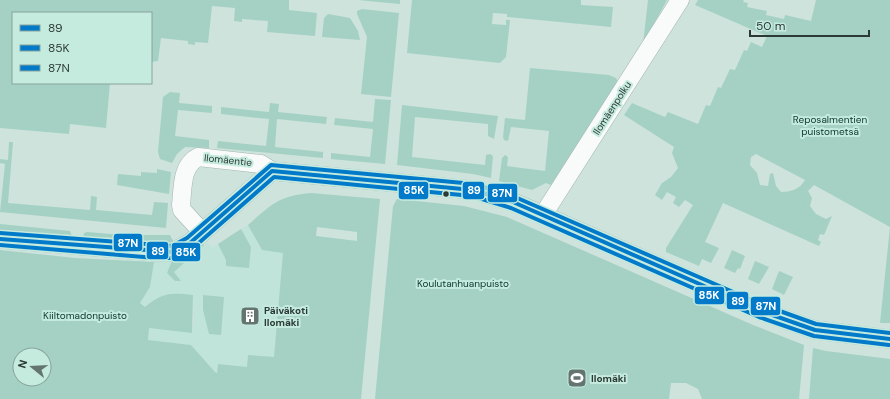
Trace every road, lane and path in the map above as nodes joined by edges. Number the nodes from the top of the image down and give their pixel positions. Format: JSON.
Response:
{"nodes":[{"id":1,"x":680,"y":0,"type":"edge"},
{"id":2,"x":272,"y":171,"type":"junction"},
{"id":3,"x":543,"y":215,"type":"junction"},
{"id":4,"x":202,"y":232,"type":"junction"},
{"id":5,"x":0,"y":239,"type":"edge"},
{"id":6,"x":890,"y":339,"type":"edge"}],
"edges":[{"from":1,"to":3,"type":"street","name":"Ilomäenpolku"},
{"from":2,"to":3,"type":"street","name":"Ilomäentie"},
{"from":2,"to":4,"type":"street"},
{"from":2,"to":4,"type":"street","name":"Ilomäentie"},
{"from":3,"to":6,"type":"street","name":"Ilomäentie"},
{"from":4,"to":5,"type":"street"}]}
